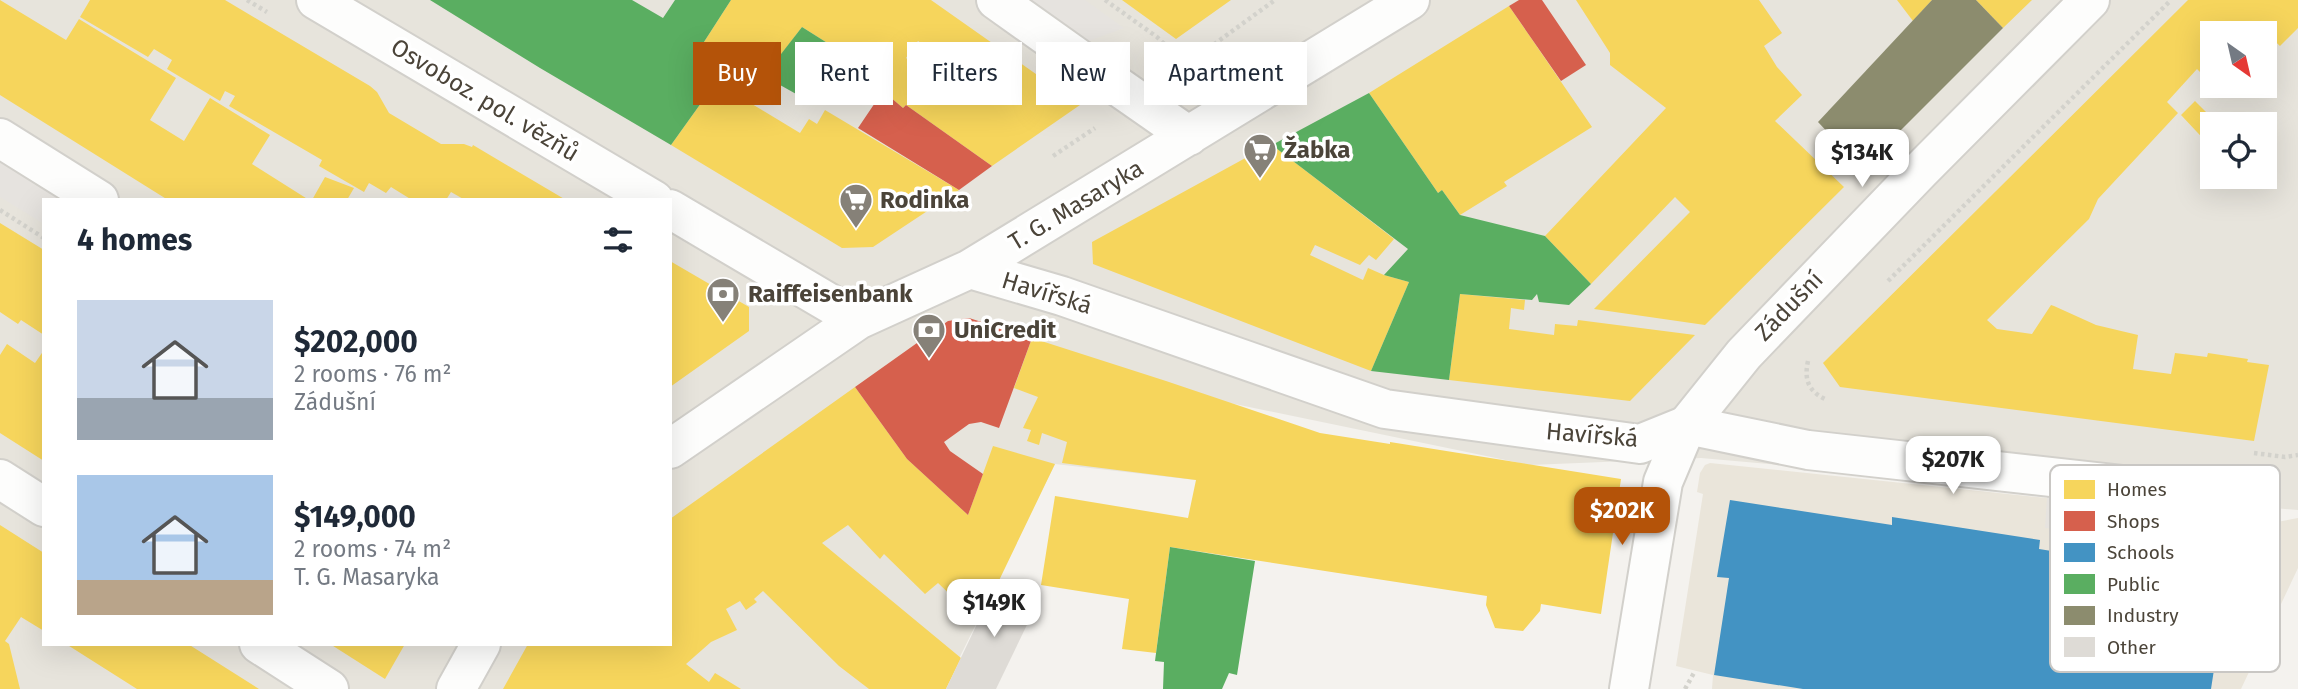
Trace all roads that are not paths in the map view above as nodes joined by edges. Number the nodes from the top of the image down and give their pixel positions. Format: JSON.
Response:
{"nodes":[{"id":1,"x":316,"y":0,"type":"edge"},
{"id":2,"x":996,"y":0,"type":"edge"},
{"id":3,"x":1409,"y":0,"type":"edge"},
{"id":4,"x":2090,"y":0,"type":"edge"},
{"id":5,"x":1189,"y":136,"type":"junction"},
{"id":6,"x":0,"y":138,"type":"edge"},
{"id":7,"x":96,"y":198,"type":"edge"},
{"id":8,"x":651,"y":198,"type":"edge"},
{"id":9,"x":672,"y":210,"type":"edge"},
{"id":10,"x":971,"y":269,"type":"junction"},
{"id":11,"x":858,"y":320,"type":"junction"},
{"id":12,"x":1686,"y":425,"type":"junction"},
{"id":13,"x":672,"y":448,"type":"edge"},
{"id":14,"x":2050,"y":477,"type":"edge"},
{"id":15,"x":0,"y":479,"type":"edge"},
{"id":16,"x":42,"y":506,"type":"edge"},
{"id":17,"x":261,"y":646,"type":"edge"},
{"id":18,"x":480,"y":646,"type":"edge"},
{"id":19,"x":329,"y":689,"type":"edge"},
{"id":20,"x":456,"y":689,"type":"edge"},
{"id":21,"x":1629,"y":689,"type":"edge"}],
"edges":[{"from":1,"to":8,"type":"street","name":"Osvoboz. pol. vězňů"},
{"from":2,"to":5,"type":"street"},
{"from":3,"to":5,"type":"street","name":"T. G. Masaryka"},
{"from":4,"to":12,"type":"street","name":"Zádušní"},
{"from":5,"to":10,"type":"street","name":"T. G. Masaryka"},
{"from":6,"to":7,"type":"street"},
{"from":9,"to":11,"type":"street"},
{"from":10,"to":11,"type":"street","name":"T. G. Masaryka"},
{"from":10,"to":12,"type":"street","name":"Havířská"},
{"from":11,"to":13,"type":"street","name":"T. G. Masaryka"},
{"from":12,"to":14,"type":"street"},
{"from":12,"to":21,"type":"street","name":"Zádušní"},
{"from":15,"to":16,"type":"street"},
{"from":17,"to":19,"type":"street"},
{"from":18,"to":20,"type":"street"}]}
